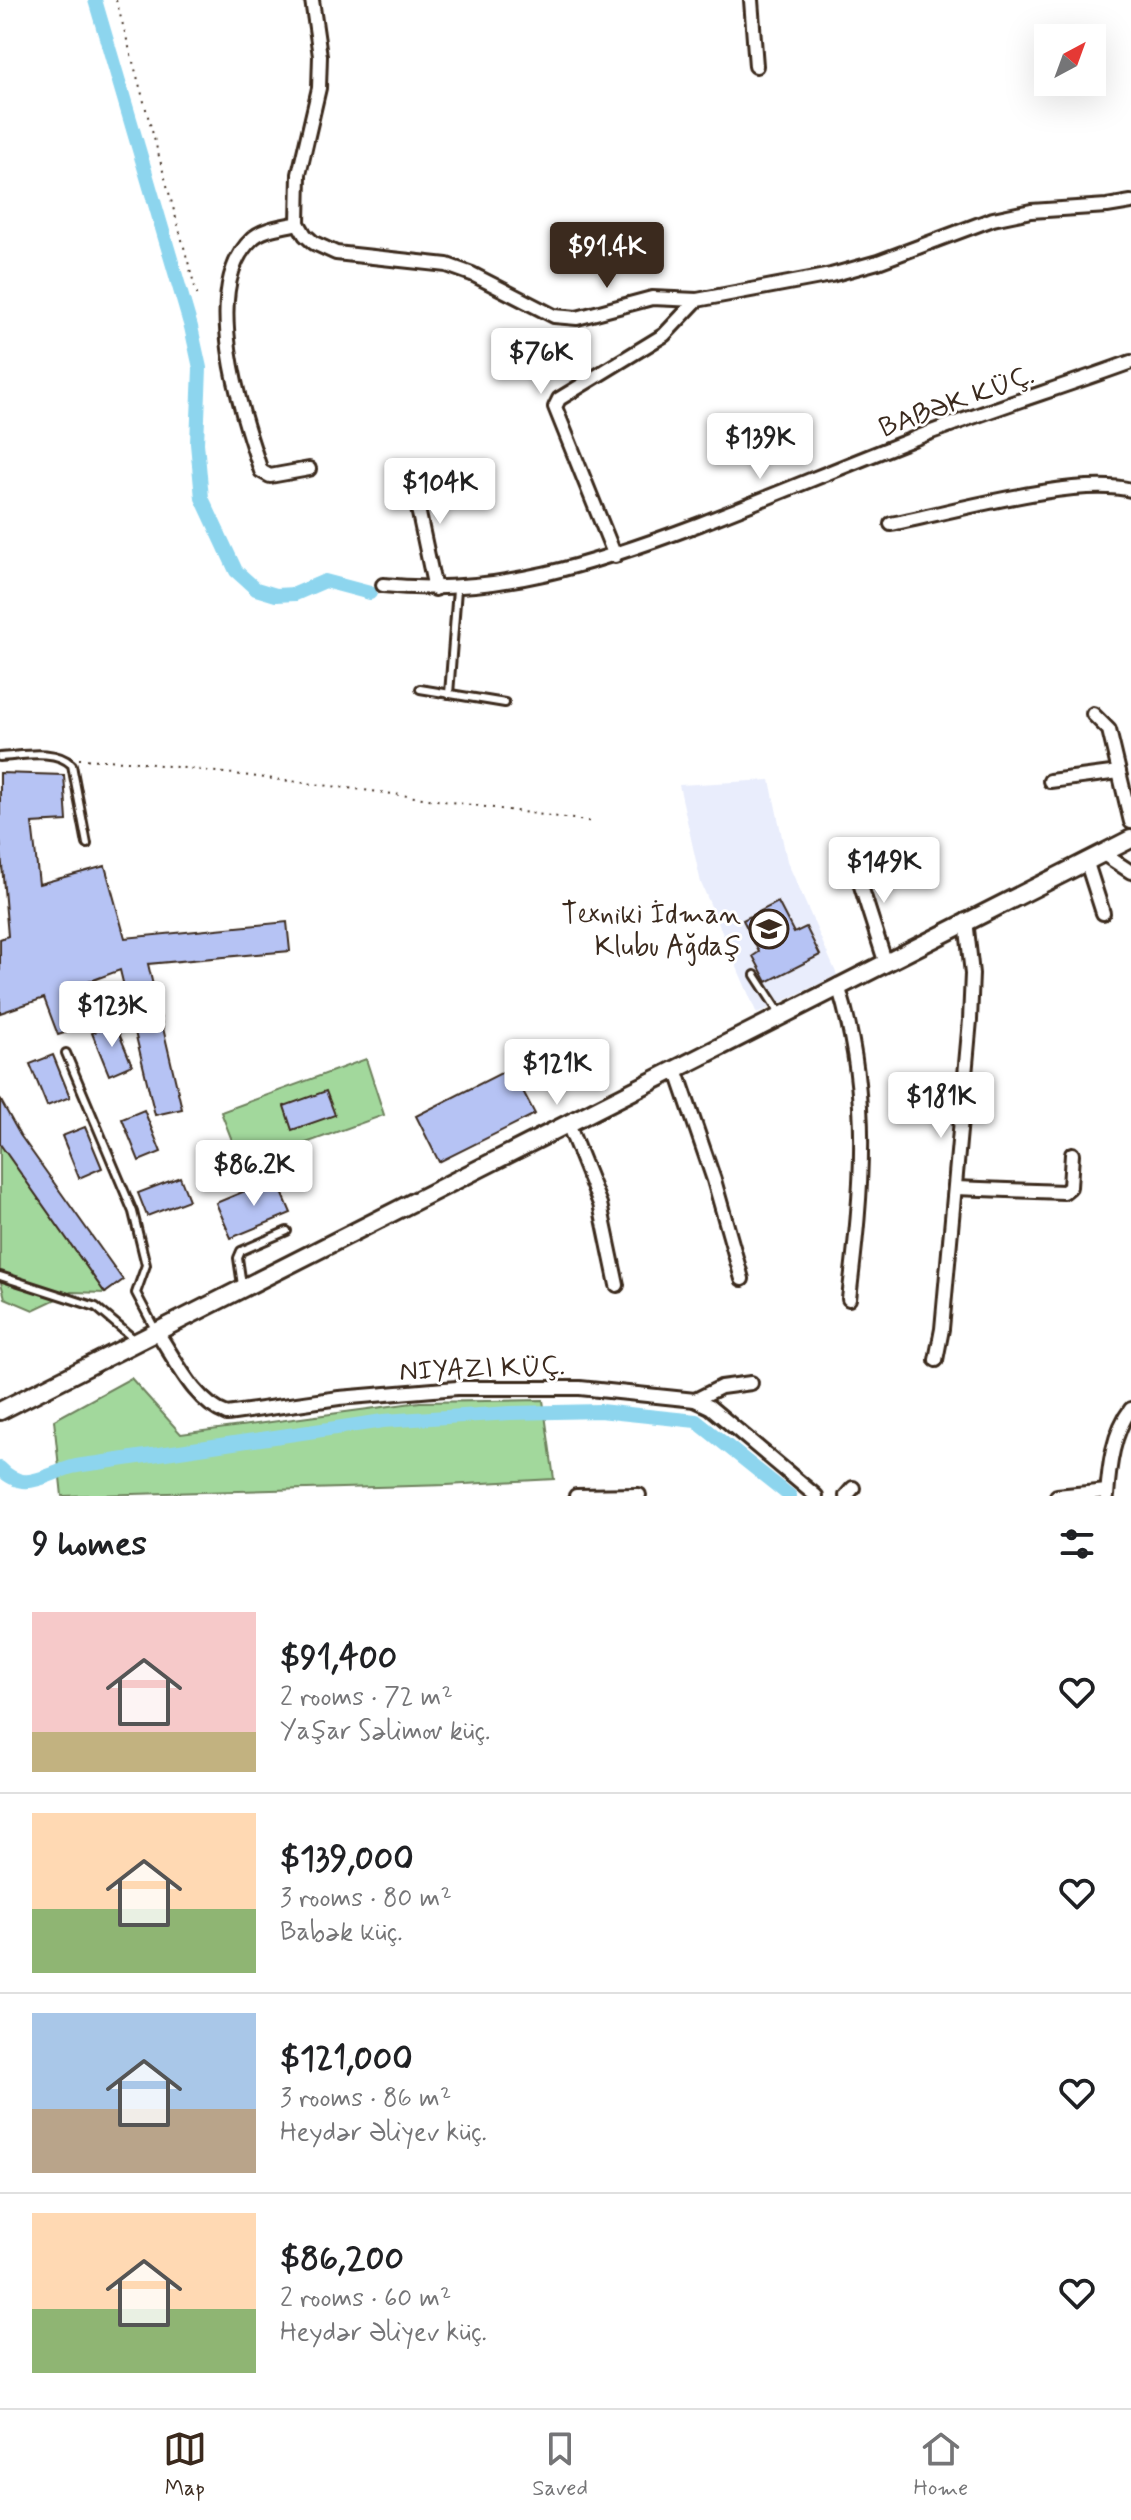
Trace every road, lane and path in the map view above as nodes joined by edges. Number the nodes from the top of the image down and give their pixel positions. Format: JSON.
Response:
{"nodes":[{"id":1,"x":116,"y":0,"type":"edge"},
{"id":2,"x":312,"y":0,"type":"edge"},
{"id":3,"x":751,"y":0,"type":"edge"},
{"id":4,"x":756,"y":66,"type":"dead end"},
{"id":5,"x":1131,"y":202,"type":"edge"},
{"id":6,"x":298,"y":223,"type":"junction"},
{"id":7,"x":198,"y":298,"type":"dead end"},
{"id":8,"x":697,"y":300,"type":"junction"},
{"id":9,"x":1131,"y":362,"type":"edge"},
{"id":10,"x":309,"y":469,"type":"dead end"},
{"id":11,"x":410,"y":471,"type":"dead end"},
{"id":12,"x":1131,"y":490,"type":"edge"},
{"id":13,"x":891,"y":524,"type":"dead end"},
{"id":14,"x":615,"y":556,"type":"junction"},
{"id":15,"x":383,"y":585,"type":"dead end"},
{"id":16,"x":435,"y":589,"type":"junction"},
{"id":17,"x":457,"y":589,"type":"junction"},
{"id":18,"x":420,"y":689,"type":"dead end"},
{"id":19,"x":449,"y":694,"type":"junction"},
{"id":20,"x":505,"y":703,"type":"dead end"},
{"id":21,"x":1093,"y":714,"type":"dead end"},
{"id":22,"x":0,"y":757,"type":"edge"},
{"id":23,"x":66,"y":759,"type":"junction"},
{"id":24,"x":1119,"y":772,"type":"junction"},
{"id":25,"x":1050,"y":781,"type":"dead end"},
{"id":26,"x":594,"y":822,"type":"dead end"},
{"id":27,"x":1131,"y":822,"type":"edge"},
{"id":28,"x":1131,"y":839,"type":"edge"},
{"id":29,"x":87,"y":844,"type":"dead end"},
{"id":30,"x":1102,"y":853,"type":"junction"},
{"id":31,"x":852,"y":858,"type":"dead end"},
{"id":32,"x":1086,"y":860,"type":"junction"},
{"id":33,"x":1131,"y":872,"type":"edge"},
{"id":34,"x":1103,"y":913,"type":"dead end"},
{"id":35,"x":966,"y":920,"type":"junction"},
{"id":36,"x":885,"y":961,"type":"junction"},
{"id":37,"x":755,"y":975,"type":"dead end"},
{"id":38,"x":838,"y":985,"type":"junction"},
{"id":39,"x":781,"y":1015,"type":"junction"},
{"id":40,"x":66,"y":1053,"type":"dead end"},
{"id":41,"x":676,"y":1069,"type":"junction"},
{"id":42,"x":568,"y":1124,"type":"junction"},
{"id":43,"x":1072,"y":1154,"type":"dead end"},
{"id":44,"x":955,"y":1188,"type":"junction"},
{"id":45,"x":287,"y":1231,"type":"dead end"},
{"id":46,"x":0,"y":1276,"type":"edge"},
{"id":47,"x":742,"y":1279,"type":"dead end"},
{"id":48,"x":617,"y":1285,"type":"dead end"},
{"id":49,"x":242,"y":1289,"type":"junction"},
{"id":50,"x":849,"y":1299,"type":"dead end"},
{"id":51,"x":157,"y":1332,"type":"junction"},
{"id":52,"x":137,"y":1342,"type":"junction"},
{"id":53,"x":936,"y":1360,"type":"dead end"},
{"id":54,"x":751,"y":1383,"type":"dead end"},
{"id":55,"x":695,"y":1400,"type":"junction"},
{"id":56,"x":1131,"y":1409,"type":"edge"},
{"id":57,"x":0,"y":1411,"type":"edge"},
{"id":58,"x":1107,"y":1493,"type":"edge"},
{"id":59,"x":639,"y":1495,"type":"edge"},
{"id":60,"x":576,"y":1496,"type":"edge"},
{"id":61,"x":816,"y":1496,"type":"edge"},
{"id":62,"x":1057,"y":1496,"type":"edge"}],
"edges":[{"from":1,"to":7,"type":"path"},
{"from":2,"to":6,"type":"street"},
{"from":3,"to":4,"type":"street"},
{"from":5,"to":8,"type":"street"},
{"from":6,"to":8,"type":"street"},
{"from":6,"to":10,"type":"street"},
{"from":8,"to":14,"type":"street"},
{"from":9,"to":14,"type":"street","name":"BABƏK KÜÇ."},
{"from":11,"to":16,"type":"street"},
{"from":12,"to":13,"type":"street"},
{"from":14,"to":17,"type":"street","name":"BABƏK KÜÇ."},
{"from":15,"to":16,"type":"street","name":"BABƏK KÜÇ."},
{"from":16,"to":17,"type":"street","name":"BABƏK KÜÇ."},
{"from":17,"to":19,"type":"lane"},
{"from":18,"to":19,"type":"lane"},
{"from":19,"to":20,"type":"lane"},
{"from":21,"to":24,"type":"street"},
{"from":22,"to":23,"type":"lane"},
{"from":23,"to":26,"type":"path"},
{"from":23,"to":29,"type":"lane"},
{"from":24,"to":25,"type":"street"},
{"from":24,"to":27,"type":"street"},
{"from":28,"to":30,"type":"main road"},
{"from":30,"to":32,"type":"main road"},
{"from":30,"to":33,"type":"street"},
{"from":31,"to":36,"type":"street"},
{"from":32,"to":34,"type":"street"},
{"from":32,"to":35,"type":"main road"},
{"from":35,"to":36,"type":"main road"},
{"from":35,"to":44,"type":"street"},
{"from":36,"to":38,"type":"main road"},
{"from":37,"to":39,"type":"lane"},
{"from":38,"to":39,"type":"main road"},
{"from":38,"to":50,"type":"street"},
{"from":39,"to":41,"type":"main road"},
{"from":40,"to":51,"type":"lane"},
{"from":41,"to":42,"type":"main road"},
{"from":41,"to":47,"type":"street"},
{"from":42,"to":48,"type":"street"},
{"from":42,"to":49,"type":"main road"},
{"from":43,"to":44,"type":"street"},
{"from":44,"to":53,"type":"street"},
{"from":45,"to":49,"type":"lane"},
{"from":46,"to":52,"type":"lane"},
{"from":49,"to":51,"type":"main road"},
{"from":51,"to":52,"type":"main road"},
{"from":51,"to":55,"type":"street","name":"NIYAZI KÜÇ."},
{"from":52,"to":57,"type":"main road"},
{"from":54,"to":55,"type":"street"},
{"from":55,"to":61,"type":"street","name":"NIYAZI KÜÇ."},
{"from":56,"to":58,"type":"street"},
{"from":58,"to":62,"type":"street"},
{"from":59,"to":60,"type":"street"}]}
